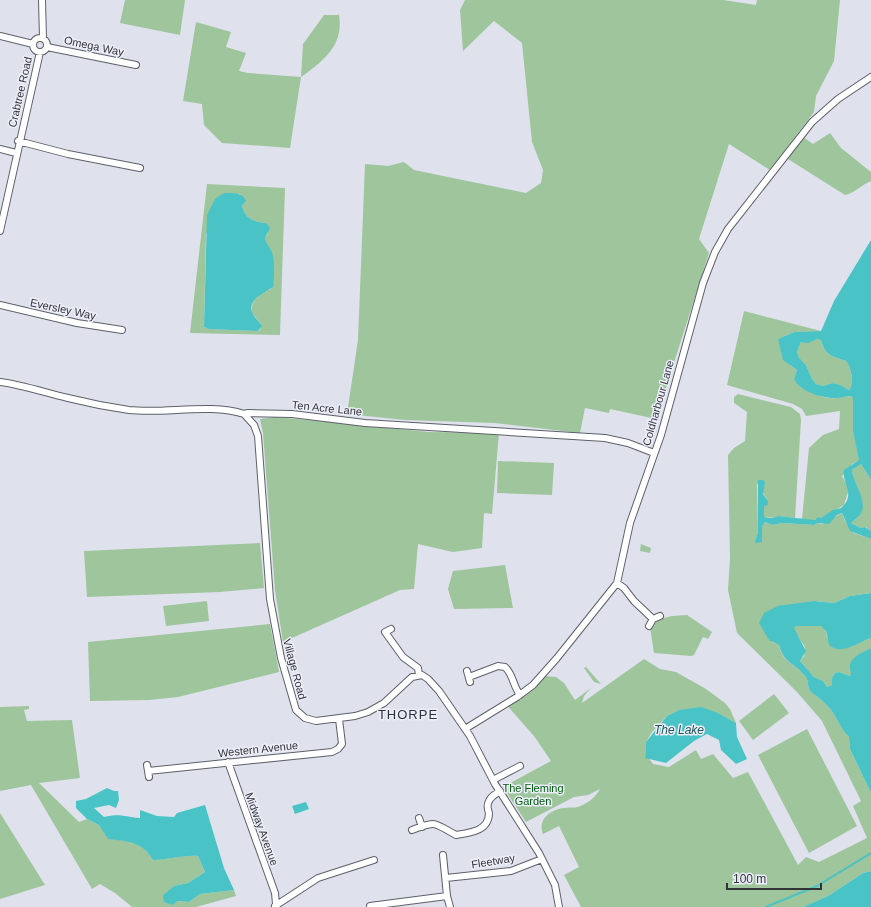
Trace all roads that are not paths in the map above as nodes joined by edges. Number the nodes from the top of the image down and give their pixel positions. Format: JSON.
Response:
{"nodes":[{"id":1,"x":42,"y":0,"type":"edge"},
{"id":2,"x":0,"y":36,"type":"edge"},
{"id":3,"x":43,"y":38,"type":"junction"},
{"id":4,"x":33,"y":44,"type":"junction"},
{"id":5,"x":47,"y":47,"type":"junction"},
{"id":6,"x":40,"y":52,"type":"junction"},
{"id":7,"x":136,"y":65,"type":"dead end"},
{"id":8,"x":871,"y":77,"type":"edge"},
{"id":9,"x":18,"y":141,"type":"junction"},
{"id":10,"x":0,"y":149,"type":"edge"},
{"id":11,"x":16,"y":153,"type":"junction"},
{"id":12,"x":140,"y":168,"type":"dead end"},
{"id":13,"x":0,"y":231,"type":"edge"},
{"id":14,"x":0,"y":305,"type":"edge"},
{"id":15,"x":122,"y":330,"type":"dead end"},
{"id":16,"x":0,"y":382,"type":"edge"},
{"id":17,"x":244,"y":414,"type":"junction"},
{"id":18,"x":654,"y":453,"type":"junction"},
{"id":19,"x":617,"y":583,"type":"junction"},
{"id":20,"x":649,"y":626,"type":"dead end"},
{"id":21,"x":391,"y":629,"type":"dead end"},
{"id":22,"x":419,"y":675,"type":"junction"},
{"id":23,"x":469,"y":677,"type":"dead end"},
{"id":24,"x":520,"y":695,"type":"junction"},
{"id":25,"x":339,"y":719,"type":"junction"},
{"id":26,"x":465,"y":729,"type":"junction"},
{"id":27,"x":228,"y":762,"type":"junction"},
{"id":28,"x":520,"y":766,"type":"dead end"},
{"id":29,"x":148,"y":771,"type":"dead end"},
{"id":30,"x":493,"y":780,"type":"junction"},
{"id":31,"x":500,"y":791,"type":"junction"},
{"id":32,"x":419,"y":818,"type":"dead end"},
{"id":33,"x":422,"y":826,"type":"junction"},
{"id":34,"x":412,"y":830,"type":"dead end"},
{"id":35,"x":443,"y":855,"type":"dead end"},
{"id":36,"x":542,"y":859,"type":"junction"},
{"id":37,"x":374,"y":860,"type":"dead end"},
{"id":38,"x":446,"y":878,"type":"junction"},
{"id":39,"x":447,"y":896,"type":"junction"},
{"id":40,"x":275,"y":905,"type":"edge"},
{"id":41,"x":370,"y":906,"type":"edge"},
{"id":42,"x":387,"y":906,"type":"edge"},
{"id":43,"x":450,"y":907,"type":"edge"},
{"id":44,"x":559,"y":907,"type":"edge"}],
"edges":[{"from":1,"to":3,"type":"street"},
{"from":2,"to":4,"type":"street"},
{"from":3,"to":4,"type":"street"},
{"from":3,"to":5,"type":"street"},
{"from":4,"to":6,"type":"street"},
{"from":5,"to":6,"type":"street"},
{"from":5,"to":7,"type":"street","name":"Omega Way"},
{"from":6,"to":9,"type":"street","name":"Crabtree Road"},
{"from":8,"to":18,"type":"street","name":"Coldharbour Lane"},
{"from":9,"to":11,"type":"street","name":"Crabtree Road"},
{"from":9,"to":12,"type":"street"},
{"from":10,"to":11,"type":"street"},
{"from":11,"to":13,"type":"street","name":"Crabtree Road"},
{"from":14,"to":15,"type":"street","name":"Eversley Way"},
{"from":16,"to":17,"type":"street","name":"Ten Acre Lane"},
{"from":17,"to":18,"type":"street","name":"Ten Acre Lane"},
{"from":17,"to":25,"type":"street","name":"Village Road"},
{"from":18,"to":19,"type":"street","name":"Coldharbour Lane"},
{"from":19,"to":20,"type":"street"},
{"from":19,"to":24,"type":"street","name":"Coldharbour Lane"},
{"from":21,"to":22,"type":"street"},
{"from":22,"to":25,"type":"street","name":"Village Road"},
{"from":22,"to":26,"type":"street"},
{"from":23,"to":24,"type":"street"},
{"from":24,"to":26,"type":"street","name":"Coldharbour Lane"},
{"from":25,"to":27,"type":"street","name":"Western Avenue"},
{"from":26,"to":30,"type":"street"},
{"from":27,"to":29,"type":"street","name":"Western Avenue"},
{"from":27,"to":40,"type":"street","name":"Midway Avenue"},
{"from":28,"to":30,"type":"street"},
{"from":30,"to":31,"type":"street"},
{"from":31,"to":33,"type":"street"},
{"from":31,"to":36,"type":"street"},
{"from":32,"to":33,"type":"street"},
{"from":33,"to":34,"type":"street"},
{"from":35,"to":38,"type":"street"},
{"from":36,"to":38,"type":"street","name":"Fleetway"},
{"from":36,"to":44,"type":"street"},
{"from":37,"to":40,"type":"street"},
{"from":38,"to":39,"type":"street"},
{"from":39,"to":42,"type":"street"},
{"from":39,"to":43,"type":"street"},
{"from":41,"to":42,"type":"street"}]}
